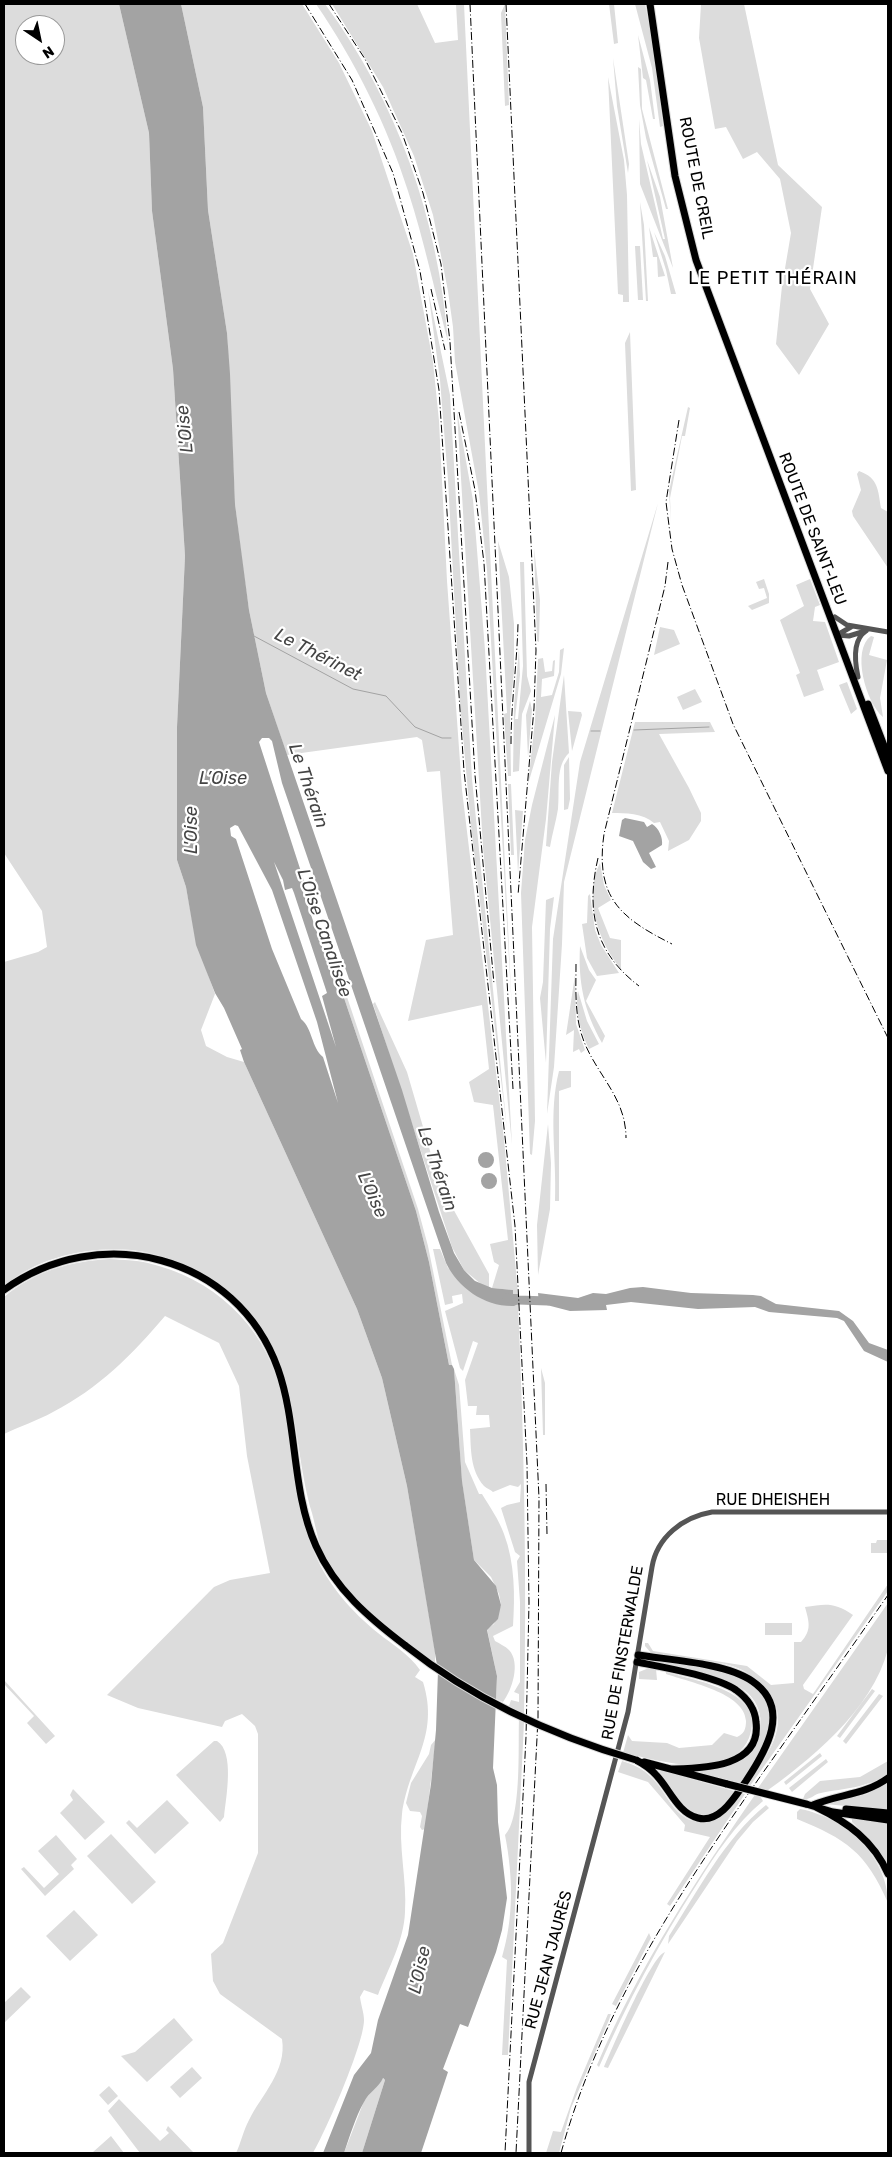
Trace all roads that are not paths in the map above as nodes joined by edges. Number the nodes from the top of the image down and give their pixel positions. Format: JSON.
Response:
{"nodes":[{"id":1,"x":652,"y":4,"type":"edge"},
{"id":2,"x":732,"y":350,"type":"junction"},
{"id":3,"x":835,"y":617,"type":"junction"},
{"id":4,"x":854,"y":627,"type":"junction"},
{"id":5,"x":866,"y":631,"type":"junction"},
{"id":6,"x":880,"y":631,"type":"junction"},
{"id":7,"x":888,"y":632,"type":"edge"},
{"id":8,"x":840,"y":634,"type":"junction"},
{"id":9,"x":858,"y":678,"type":"junction"},
{"id":10,"x":871,"y":719,"type":"junction"},
{"id":11,"x":888,"y":756,"type":"edge"},
{"id":12,"x":888,"y":771,"type":"edge"},
{"id":13,"x":4,"y":1290,"type":"edge"},
{"id":14,"x":888,"y":1512,"type":"edge"},
{"id":15,"x":666,"y":1538,"type":"joint"},
{"id":16,"x":637,"y":1659,"type":"junction"},
{"id":17,"x":636,"y":1760,"type":"junction"},
{"id":18,"x":671,"y":1769,"type":"junction"},
{"id":19,"x":611,"y":1775,"type":"joint"},
{"id":20,"x":888,"y":1778,"type":"edge"},
{"id":21,"x":812,"y":1806,"type":"junction"},
{"id":22,"x":888,"y":1813,"type":"edge"},
{"id":23,"x":888,"y":1820,"type":"edge"},
{"id":24,"x":888,"y":1874,"type":"edge"},
{"id":25,"x":529,"y":2153,"type":"edge"}],
"edges":[{"from":1,"to":2,"type":"main road","name":"ROUTE DE CREIL"},
{"from":2,"to":3,"type":"main road","name":"ROUTE DE SAINT-LEU"},
{"from":2,"to":8,"type":"main road","name":"ROUTE DE SAINT-LEU"},
{"from":3,"to":4,"type":"street"},
{"from":3,"to":8,"type":"main road","name":"ROUTE DE SAINT-LEU"},
{"from":4,"to":6,"type":"street"},
{"from":4,"to":8,"type":"street"},
{"from":5,"to":6,"type":"street"},
{"from":5,"to":8,"type":"street"},
{"from":5,"to":9,"type":"street"},
{"from":6,"to":7,"type":"street"},
{"from":8,"to":9,"type":"main road","name":"ROUTE DE SAINT-LEU"},
{"from":8,"to":10,"type":"main road","name":"ROUTE DE SAINT-LEU"},
{"from":9,"to":10,"type":"main road","name":"ROUTE DE SAINT-LEU"},
{"from":10,"to":11,"type":"main road"},
{"from":10,"to":12,"type":"main road"},
{"from":13,"to":17,"type":"main road","bridge":true},
{"from":14,"to":15,"type":"street","name":"RUE DHEISHEH"},
{"from":15,"to":16,"type":"street","name":"RUE DE FINSTERWALDE"},
{"from":16,"to":17,"type":"main road"},
{"from":16,"to":18,"type":"main road"},
{"from":16,"to":19,"type":"street","name":"RUE DE FINSTERWALDE"},
{"from":17,"to":18,"type":"main road"},
{"from":18,"to":21,"type":"main road","bridge":true},
{"from":19,"to":25,"type":"street","name":"RUE JEAN JAURÈS"},
{"from":20,"to":21,"type":"main road"},
{"from":21,"to":22,"type":"main road"},
{"from":21,"to":23,"type":"main road"},
{"from":21,"to":24,"type":"main road"}]}
